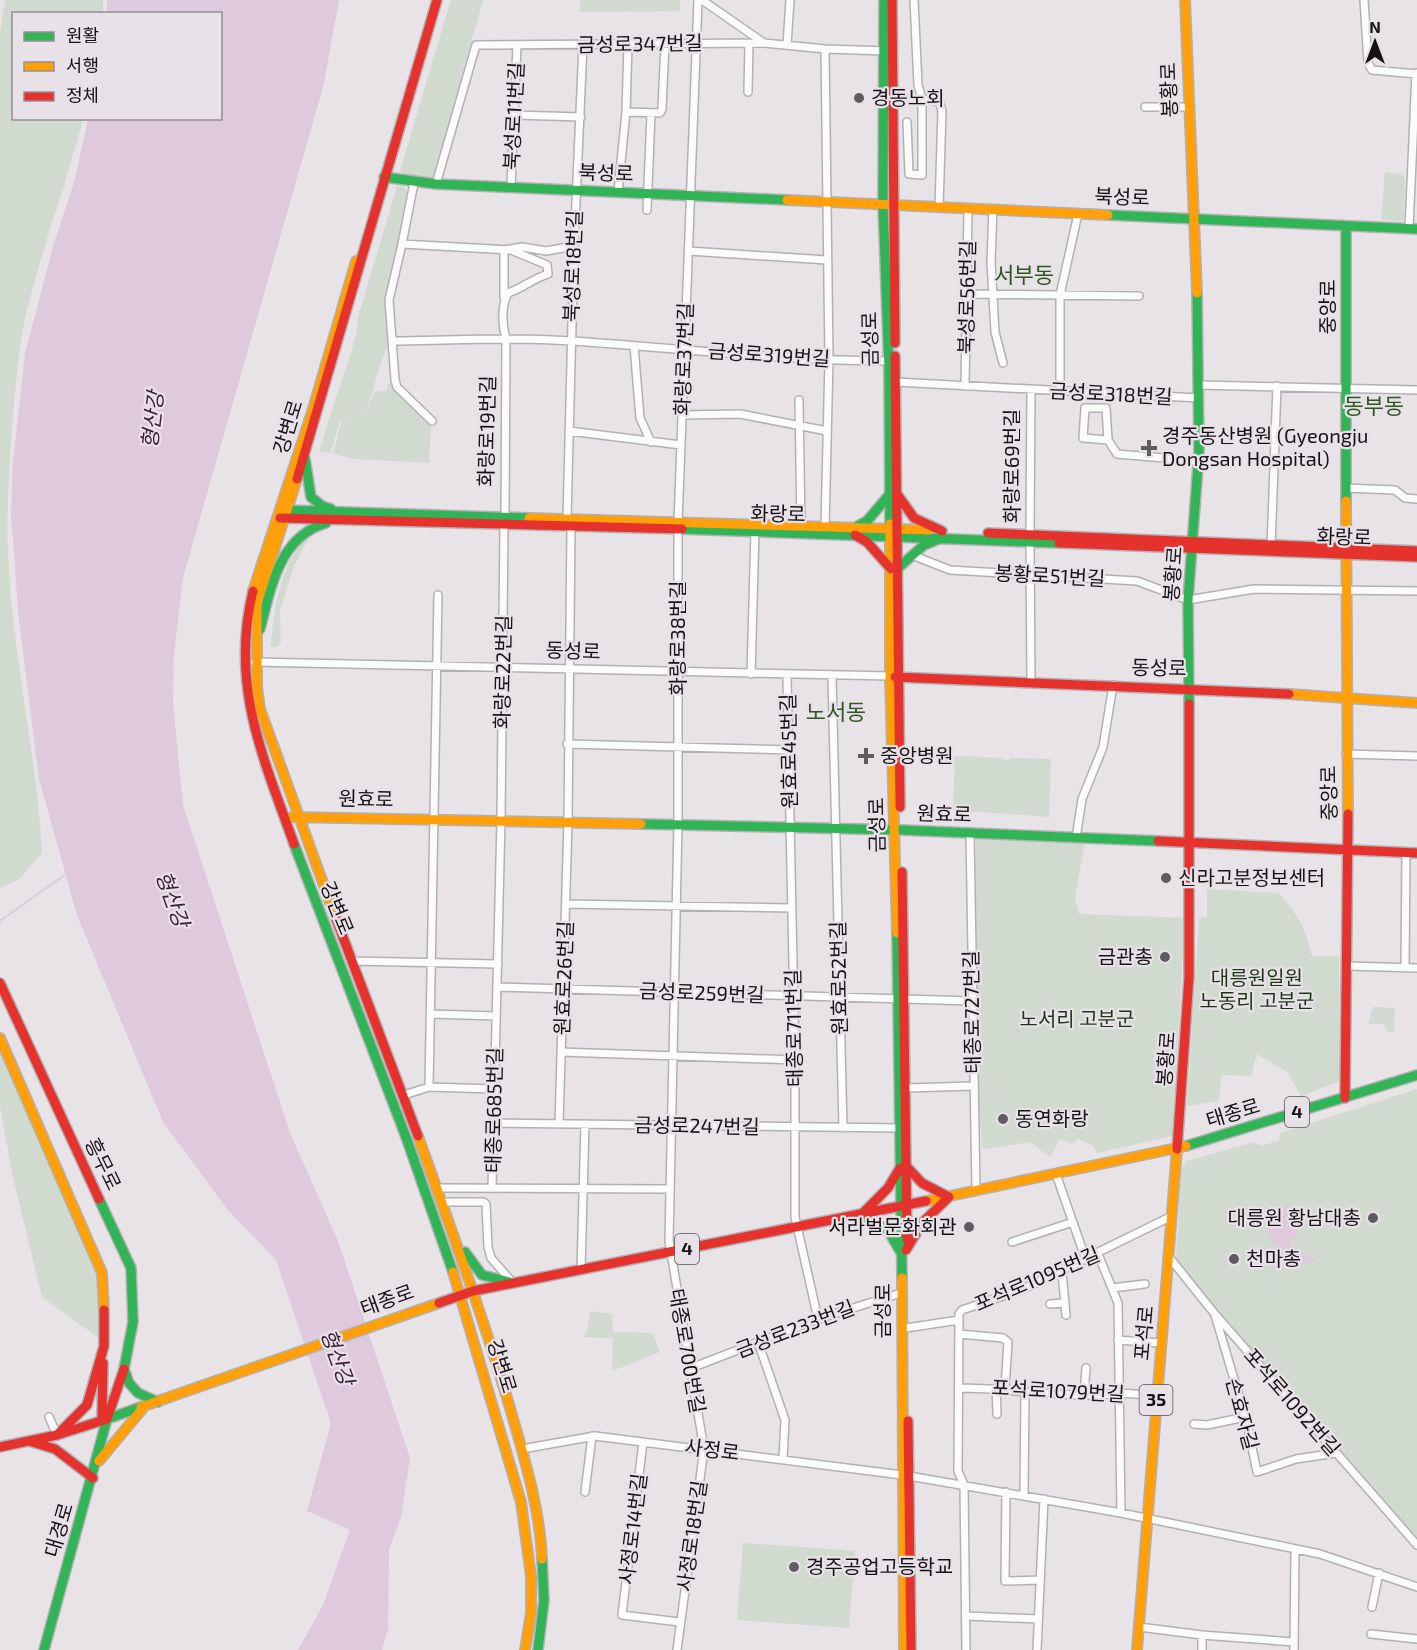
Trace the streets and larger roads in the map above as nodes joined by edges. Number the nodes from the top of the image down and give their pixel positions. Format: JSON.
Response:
{"nodes":[{"id":1,"x":437,"y":0,"type":"edge"},
{"id":2,"x":700,"y":0,"type":"edge"},
{"id":3,"x":790,"y":0,"type":"edge"},
{"id":4,"x":884,"y":0,"type":"edge"},
{"id":5,"x":892,"y":0,"type":"edge"},
{"id":6,"x":914,"y":0,"type":"edge"},
{"id":7,"x":1185,"y":0,"type":"edge"},
{"id":8,"x":1364,"y":0,"type":"edge"},
{"id":9,"x":697,"y":43,"type":"junction"},
{"id":10,"x":749,"y":43,"type":"junction"},
{"id":11,"x":764,"y":43,"type":"junction"},
{"id":12,"x":628,"y":44,"type":"junction"},
{"id":13,"x":665,"y":44,"type":"junction"},
{"id":14,"x":517,"y":45,"type":"junction"},
{"id":15,"x":583,"y":45,"type":"junction"},
{"id":16,"x":787,"y":45,"type":"junction"},
{"id":17,"x":825,"y":49,"type":"junction"},
{"id":18,"x":889,"y":51,"type":"junction"},
{"id":19,"x":1417,"y":74,"type":"edge"},
{"id":20,"x":748,"y":92,"type":"dead end"},
{"id":21,"x":922,"y":99,"type":"junction"},
{"id":22,"x":1144,"y":107,"type":"dead end"},
{"id":23,"x":1188,"y":107,"type":"junction"},
{"id":24,"x":626,"y":112,"type":"junction"},
{"id":25,"x":651,"y":114,"type":"junction"},
{"id":26,"x":514,"y":115,"type":"junction"},
{"id":27,"x":581,"y":117,"type":"junction"},
{"id":28,"x":907,"y":122,"type":"dead end"},
{"id":29,"x":1413,"y":173,"type":"edge"},
{"id":30,"x":384,"y":177,"type":"junction"},
{"id":31,"x":414,"y":183,"type":"junction"},
{"id":32,"x":436,"y":184,"type":"junction"},
{"id":33,"x":511,"y":186,"type":"junction"},
{"id":34,"x":576,"y":190,"type":"junction"},
{"id":35,"x":618,"y":192,"type":"junction"},
{"id":36,"x":647,"y":193,"type":"junction"},
{"id":37,"x":691,"y":195,"type":"junction"},
{"id":38,"x":826,"y":201,"type":"junction"},
{"id":39,"x":888,"y":204,"type":"junction"},
{"id":40,"x":939,"y":207,"type":"junction"},
{"id":41,"x":968,"y":208,"type":"junction"},
{"id":42,"x":647,"y":210,"type":"dead end"},
{"id":43,"x":993,"y":210,"type":"junction"},
{"id":44,"x":1078,"y":214,"type":"junction"},
{"id":45,"x":1192,"y":218,"type":"junction"},
{"id":46,"x":1346,"y":226,"type":"junction"},
{"id":47,"x":1413,"y":228,"type":"edge"},
{"id":48,"x":402,"y":244,"type":"junction"},
{"id":49,"x":574,"y":246,"type":"junction"},
{"id":50,"x":504,"y":250,"type":"junction"},
{"id":51,"x":689,"y":251,"type":"junction"},
{"id":52,"x":827,"y":260,"type":"junction"},
{"id":53,"x":966,"y":294,"type":"junction"},
{"id":54,"x":995,"y":294,"type":"junction"},
{"id":55,"x":1060,"y":296,"type":"junction"},
{"id":56,"x":1139,"y":296,"type":"dead end"},
{"id":57,"x":504,"y":299,"type":"junction"},
{"id":58,"x":506,"y":339,"type":"junction"},
{"id":59,"x":394,"y":341,"type":"junction"},
{"id":60,"x":571,"y":341,"type":"junction"},
{"id":61,"x":634,"y":346,"type":"junction"},
{"id":62,"x":684,"y":350,"type":"junction"},
{"id":63,"x":829,"y":360,"type":"junction"},
{"id":64,"x":891,"y":363,"type":"junction"},
{"id":65,"x":1003,"y":363,"type":"dead end"},
{"id":66,"x":896,"y":382,"type":"junction"},
{"id":67,"x":1199,"y":385,"type":"junction"},
{"id":68,"x":965,"y":386,"type":"junction"},
{"id":69,"x":1277,"y":386,"type":"junction"},
{"id":70,"x":1345,"y":388,"type":"junction"},
{"id":71,"x":1417,"y":390,"type":"edge"},
{"id":72,"x":1031,"y":391,"type":"junction"},
{"id":73,"x":1060,"y":393,"type":"junction"},
{"id":74,"x":1199,"y":398,"type":"junction"},
{"id":75,"x":799,"y":400,"type":"dead end"},
{"id":76,"x":682,"y":415,"type":"junction"},
{"id":77,"x":432,"y":421,"type":"dead end"},
{"id":78,"x":799,"y":426,"type":"junction"},
{"id":79,"x":569,"y":431,"type":"junction"},
{"id":80,"x":827,"y":431,"type":"junction"},
{"id":81,"x":1108,"y":440,"type":"junction"},
{"id":82,"x":651,"y":442,"type":"junction"},
{"id":83,"x":681,"y":445,"type":"junction"},
{"id":84,"x":305,"y":458,"type":"junction"},
{"id":85,"x":1199,"y":462,"type":"junction"},
{"id":86,"x":1345,"y":488,"type":"junction"},
{"id":87,"x":893,"y":494,"type":"junction"},
{"id":88,"x":1417,"y":499,"type":"edge"},
{"id":89,"x":345,"y":512,"type":"junction"},
{"id":90,"x":281,"y":514,"type":"junction"},
{"id":91,"x":355,"y":520,"type":"junction"},
{"id":92,"x":505,"y":521,"type":"junction"},
{"id":93,"x":569,"y":523,"type":"junction"},
{"id":94,"x":678,"y":526,"type":"junction"},
{"id":95,"x":801,"y":526,"type":"junction"},
{"id":96,"x":825,"y":526,"type":"junction"},
{"id":97,"x":755,"y":531,"type":"junction"},
{"id":98,"x":854,"y":531,"type":"junction"},
{"id":99,"x":894,"y":532,"type":"junction"},
{"id":100,"x":945,"y":534,"type":"junction"},
{"id":101,"x":1030,"y":538,"type":"junction"},
{"id":102,"x":1193,"y":547,"type":"junction"},
{"id":103,"x":1270,"y":550,"type":"junction"},
{"id":104,"x":1417,"y":551,"type":"edge"},
{"id":105,"x":1345,"y":552,"type":"junction"},
{"id":106,"x":912,"y":555,"type":"junction"},
{"id":107,"x":1417,"y":557,"type":"edge"},
{"id":108,"x":895,"y":569,"type":"junction"},
{"id":109,"x":1031,"y":575,"type":"junction"},
{"id":110,"x":1346,"y":589,"type":"junction"},
{"id":111,"x":1417,"y":591,"type":"edge"},
{"id":112,"x":438,"y":595,"type":"dead end"},
{"id":113,"x":1188,"y":600,"type":"junction"},
{"id":114,"x":256,"y":644,"type":"junction"},
{"id":115,"x":245,"y":661,"type":"junction"},
{"id":116,"x":255,"y":662,"type":"junction"},
{"id":117,"x":437,"y":664,"type":"junction"},
{"id":118,"x":502,"y":666,"type":"junction"},
{"id":119,"x":570,"y":669,"type":"junction"},
{"id":120,"x":677,"y":672,"type":"junction"},
{"id":121,"x":751,"y":674,"type":"junction"},
{"id":122,"x":787,"y":676,"type":"junction"},
{"id":123,"x":832,"y":677,"type":"junction"},
{"id":124,"x":895,"y":677,"type":"junction"},
{"id":125,"x":1031,"y":683,"type":"junction"},
{"id":126,"x":1113,"y":685,"type":"junction"},
{"id":127,"x":1189,"y":686,"type":"junction"},
{"id":128,"x":1346,"y":696,"type":"junction"},
{"id":129,"x":1417,"y":703,"type":"edge"},
{"id":130,"x":567,"y":744,"type":"junction"},
{"id":131,"x":677,"y":747,"type":"junction"},
{"id":132,"x":789,"y":750,"type":"junction"},
{"id":133,"x":1346,"y":754,"type":"junction"},
{"id":134,"x":1417,"y":756,"type":"edge"},
{"id":135,"x":297,"y":816,"type":"junction"},
{"id":136,"x":434,"y":818,"type":"junction"},
{"id":137,"x":285,"y":819,"type":"junction"},
{"id":138,"x":501,"y":820,"type":"junction"},
{"id":139,"x":568,"y":822,"type":"junction"},
{"id":140,"x":678,"y":824,"type":"junction"},
{"id":141,"x":791,"y":827,"type":"junction"},
{"id":142,"x":836,"y":828,"type":"junction"},
{"id":143,"x":898,"y":830,"type":"junction"},
{"id":144,"x":970,"y":833,"type":"junction"},
{"id":145,"x":1076,"y":838,"type":"junction"},
{"id":146,"x":1191,"y":844,"type":"junction"},
{"id":147,"x":1348,"y":850,"type":"junction"},
{"id":148,"x":1406,"y":853,"type":"junction"},
{"id":149,"x":1417,"y":854,"type":"edge"},
{"id":150,"x":566,"y":904,"type":"junction"},
{"id":151,"x":676,"y":906,"type":"junction"},
{"id":152,"x":792,"y":908,"type":"junction"},
{"id":153,"x":351,"y":961,"type":"junction"},
{"id":154,"x":432,"y":962,"type":"junction"},
{"id":155,"x":498,"y":964,"type":"junction"},
{"id":156,"x":1348,"y":966,"type":"junction"},
{"id":157,"x":1406,"y":968,"type":"junction"},
{"id":158,"x":1417,"y":968,"type":"edge"},
{"id":159,"x":0,"y":983,"type":"edge"},
{"id":160,"x":497,"y":987,"type":"junction"},
{"id":161,"x":563,"y":989,"type":"junction"},
{"id":162,"x":675,"y":993,"type":"junction"},
{"id":163,"x":794,"y":996,"type":"junction"},
{"id":164,"x":840,"y":998,"type":"junction"},
{"id":165,"x":902,"y":999,"type":"junction"},
{"id":166,"x":971,"y":1001,"type":"junction"},
{"id":167,"x":431,"y":1014,"type":"junction"},
{"id":168,"x":496,"y":1016,"type":"junction"},
{"id":169,"x":0,"y":1038,"type":"edge"},
{"id":170,"x":561,"y":1052,"type":"junction"},
{"id":171,"x":672,"y":1055,"type":"junction"},
{"id":172,"x":795,"y":1060,"type":"junction"},
{"id":173,"x":1417,"y":1075,"type":"edge"},
{"id":174,"x":974,"y":1086,"type":"junction"},
{"id":175,"x":429,"y":1087,"type":"junction"},
{"id":176,"x":908,"y":1088,"type":"junction"},
{"id":177,"x":495,"y":1089,"type":"junction"},
{"id":178,"x":404,"y":1095,"type":"junction"},
{"id":179,"x":1345,"y":1098,"type":"junction"},
{"id":180,"x":494,"y":1123,"type":"junction"},
{"id":181,"x":559,"y":1124,"type":"junction"},
{"id":182,"x":585,"y":1124,"type":"junction"},
{"id":183,"x":671,"y":1126,"type":"junction"},
{"id":184,"x":794,"y":1128,"type":"junction"},
{"id":185,"x":843,"y":1128,"type":"junction"},
{"id":186,"x":900,"y":1128,"type":"junction"},
{"id":187,"x":1177,"y":1149,"type":"junction"},
{"id":188,"x":904,"y":1168,"type":"junction"},
{"id":189,"x":1056,"y":1174,"type":"junction"},
{"id":190,"x":438,"y":1188,"type":"junction"},
{"id":191,"x":492,"y":1188,"type":"junction"},
{"id":192,"x":581,"y":1188,"type":"junction"},
{"id":193,"x":670,"y":1189,"type":"junction"},
{"id":194,"x":976,"y":1191,"type":"junction"},
{"id":195,"x":949,"y":1197,"type":"junction"},
{"id":196,"x":443,"y":1202,"type":"junction"},
{"id":197,"x":903,"y":1207,"type":"junction"},
{"id":198,"x":861,"y":1215,"type":"junction"},
{"id":199,"x":1172,"y":1216,"type":"junction"},
{"id":200,"x":1072,"y":1222,"type":"junction"},
{"id":201,"x":797,"y":1228,"type":"junction"},
{"id":202,"x":455,"y":1238,"type":"junction"},
{"id":203,"x":1012,"y":1242,"type":"dead end"},
{"id":204,"x":903,"y":1251,"type":"junction"},
{"id":205,"x":671,"y":1252,"type":"junction"},
{"id":206,"x":1098,"y":1254,"type":"junction"},
{"id":207,"x":1169,"y":1257,"type":"junction"},
{"id":208,"x":1086,"y":1260,"type":"junction"},
{"id":209,"x":581,"y":1269,"type":"junction"},
{"id":210,"x":1062,"y":1272,"type":"junction"},
{"id":211,"x":903,"y":1275,"type":"junction"},
{"id":212,"x":513,"y":1283,"type":"junction"},
{"id":213,"x":1145,"y":1284,"type":"dead end"},
{"id":214,"x":1112,"y":1287,"type":"junction"},
{"id":215,"x":473,"y":1291,"type":"junction"},
{"id":216,"x":901,"y":1293,"type":"junction"},
{"id":217,"x":462,"y":1294,"type":"junction"},
{"id":218,"x":1065,"y":1303,"type":"junction"},
{"id":219,"x":1050,"y":1304,"type":"dead end"},
{"id":220,"x":1214,"y":1313,"type":"junction"},
{"id":221,"x":1066,"y":1315,"type":"dead end"},
{"id":222,"x":818,"y":1319,"type":"junction"},
{"id":223,"x":958,"y":1320,"type":"junction"},
{"id":224,"x":906,"y":1328,"type":"junction"},
{"id":225,"x":959,"y":1334,"type":"junction"},
{"id":226,"x":1118,"y":1340,"type":"junction"},
{"id":227,"x":758,"y":1342,"type":"junction"},
{"id":228,"x":1161,"y":1343,"type":"junction"},
{"id":229,"x":104,"y":1346,"type":"junction"},
{"id":230,"x":691,"y":1368,"type":"junction"},
{"id":231,"x":1086,"y":1368,"type":"dead end"},
{"id":232,"x":124,"y":1369,"type":"junction"},
{"id":233,"x":959,"y":1388,"type":"junction"},
{"id":234,"x":996,"y":1388,"type":"junction"},
{"id":235,"x":1005,"y":1389,"type":"junction"},
{"id":236,"x":1025,"y":1391,"type":"junction"},
{"id":237,"x":1119,"y":1394,"type":"junction"},
{"id":238,"x":1084,"y":1395,"type":"junction"},
{"id":239,"x":1156,"y":1399,"type":"junction"},
{"id":240,"x":158,"y":1402,"type":"junction"},
{"id":241,"x":144,"y":1407,"type":"junction"},
{"id":242,"x":997,"y":1414,"type":"dead end"},
{"id":243,"x":49,"y":1417,"type":"dead end"},
{"id":244,"x":1245,"y":1417,"type":"junction"},
{"id":245,"x":105,"y":1422,"type":"junction"},
{"id":246,"x":1194,"y":1424,"type":"dead end"},
{"id":247,"x":57,"y":1435,"type":"junction"},
{"id":248,"x":592,"y":1436,"type":"junction"},
{"id":249,"x":28,"y":1441,"type":"junction"},
{"id":250,"x":643,"y":1442,"type":"junction"},
{"id":251,"x":0,"y":1447,"type":"edge"},
{"id":252,"x":522,"y":1449,"type":"junction"},
{"id":253,"x":704,"y":1449,"type":"junction"},
{"id":254,"x":1336,"y":1453,"type":"junction"},
{"id":255,"x":783,"y":1460,"type":"junction"},
{"id":256,"x":96,"y":1463,"type":"junction"},
{"id":257,"x":906,"y":1475,"type":"junction"},
{"id":258,"x":93,"y":1478,"type":"junction"},
{"id":259,"x":964,"y":1485,"type":"junction"},
{"id":260,"x":585,"y":1492,"type":"dead end"},
{"id":261,"x":1006,"y":1492,"type":"junction"},
{"id":262,"x":1024,"y":1496,"type":"junction"},
{"id":263,"x":1044,"y":1499,"type":"junction"},
{"id":264,"x":1121,"y":1513,"type":"junction"},
{"id":265,"x":1149,"y":1519,"type":"junction"},
{"id":266,"x":540,"y":1532,"type":"junction"},
{"id":267,"x":529,"y":1534,"type":"junction"},
{"id":268,"x":1417,"y":1545,"type":"edge"},
{"id":269,"x":1295,"y":1551,"type":"junction"},
{"id":270,"x":1379,"y":1573,"type":"junction"},
{"id":271,"x":1040,"y":1580,"type":"junction"},
{"id":272,"x":1417,"y":1587,"type":"edge"},
{"id":273,"x":1372,"y":1607,"type":"dead end"},
{"id":274,"x":966,"y":1616,"type":"junction"},
{"id":275,"x":1038,"y":1621,"type":"junction"},
{"id":276,"x":680,"y":1622,"type":"junction"},
{"id":277,"x":1139,"y":1627,"type":"junction"},
{"id":278,"x":1371,"y":1634,"type":"dead end"},
{"id":279,"x":1202,"y":1635,"type":"junction"},
{"id":280,"x":1417,"y":1639,"type":"edge"},
{"id":281,"x":1294,"y":1646,"type":"edge"},
{"id":282,"x":44,"y":1650,"type":"edge"},
{"id":283,"x":525,"y":1650,"type":"edge"},
{"id":284,"x":538,"y":1650,"type":"edge"},
{"id":285,"x":677,"y":1650,"type":"edge"},
{"id":286,"x":904,"y":1650,"type":"edge"},
{"id":287,"x":911,"y":1650,"type":"edge"},
{"id":288,"x":966,"y":1650,"type":"edge"},
{"id":289,"x":1037,"y":1650,"type":"edge"},
{"id":290,"x":1137,"y":1650,"type":"edge"},
{"id":291,"x":1202,"y":1650,"type":"edge"}],
"edges":[{"from":1,"to":30,"type":"street","name":"강변로"},
{"from":2,"to":9,"type":"street","name":"화랑로37번길"},
{"from":2,"to":11,"type":"street","name":"금성로347번길"},
{"from":3,"to":16,"type":"street"},
{"from":4,"to":18,"type":"street","name":"금성로"},
{"from":5,"to":18,"type":"street","name":"금성로"},
{"from":6,"to":21,"type":"street"},
{"from":7,"to":23,"type":"street","name":"봉황로"},
{"from":8,"to":19,"type":"street"},
{"from":9,"to":10,"type":"street","name":"금성로347번길"},
{"from":9,"to":13,"type":"street","name":"금성로347번길"},
{"from":9,"to":37,"type":"street","name":"화랑로37번길"},
{"from":10,"to":11,"type":"street","name":"금성로347번길"},
{"from":10,"to":20,"type":"street"},
{"from":11,"to":16,"type":"street","name":"금성로347번길"},
{"from":12,"to":13,"type":"street","name":"금성로347번길"},
{"from":12,"to":15,"type":"street","name":"금성로347번길"},
{"from":12,"to":24,"type":"street"},
{"from":13,"to":25,"type":"street"},
{"from":14,"to":15,"type":"street","name":"금성로347번길"},
{"from":14,"to":26,"type":"street","name":"북성로11번길"},
{"from":14,"to":32,"type":"street","name":"금성로347번길"},
{"from":15,"to":27,"type":"street","name":"북성로18번길"},
{"from":16,"to":17,"type":"street","name":"금성로347번길"},
{"from":17,"to":18,"type":"street","name":"금성로347번길"},
{"from":17,"to":38,"type":"street"},
{"from":18,"to":39,"type":"street","name":"금성로"},
{"from":19,"to":29,"type":"street"},
{"from":21,"to":28,"type":"street"},
{"from":21,"to":40,"type":"street"},
{"from":22,"to":23,"type":"street"},
{"from":23,"to":45,"type":"street","name":"봉황로"},
{"from":24,"to":25,"type":"street"},
{"from":24,"to":35,"type":"street"},
{"from":25,"to":36,"type":"street"},
{"from":26,"to":27,"type":"street"},
{"from":26,"to":33,"type":"street","name":"북성로11번길"},
{"from":27,"to":34,"type":"street","name":"북성로18번길"},
{"from":29,"to":47,"type":"street"},
{"from":30,"to":31,"type":"street","name":"북성로"},
{"from":30,"to":84,"type":"street","name":"강변로"},
{"from":30,"to":90,"type":"street","name":"강변로"},
{"from":31,"to":32,"type":"street","name":"북성로"},
{"from":31,"to":48,"type":"street"},
{"from":32,"to":33,"type":"street","name":"북성로"},
{"from":33,"to":34,"type":"street","name":"북성로"},
{"from":34,"to":35,"type":"street","name":"북성로"},
{"from":34,"to":49,"type":"street","name":"북성로18번길"},
{"from":35,"to":36,"type":"street","name":"북성로"},
{"from":36,"to":37,"type":"street","name":"북성로"},
{"from":36,"to":42,"type":"street"},
{"from":37,"to":38,"type":"street","name":"북성로"},
{"from":37,"to":51,"type":"street","name":"화랑로37번길"},
{"from":38,"to":39,"type":"street","name":"북성로"},
{"from":38,"to":52,"type":"street"},
{"from":39,"to":40,"type":"street","name":"북성로"},
{"from":39,"to":64,"type":"street","name":"금성로"},
{"from":40,"to":41,"type":"street","name":"북성로"},
{"from":41,"to":43,"type":"street","name":"북성로"},
{"from":41,"to":53,"type":"street","name":"북성로56번길"},
{"from":43,"to":44,"type":"street","name":"북성로"},
{"from":43,"to":54,"type":"street"},
{"from":44,"to":45,"type":"street","name":"북성로"},
{"from":44,"to":55,"type":"street"},
{"from":45,"to":46,"type":"street","name":"북성로"},
{"from":45,"to":67,"type":"street","name":"봉황로"},
{"from":46,"to":47,"type":"street","name":"북성로"},
{"from":46,"to":70,"type":"street","name":"중앙로"},
{"from":48,"to":50,"type":"street"},
{"from":48,"to":59,"type":"street"},
{"from":49,"to":50,"type":"street"},
{"from":49,"to":60,"type":"street","name":"북성로18번길"},
{"from":50,"to":57,"type":"street","name":"화랑로19번길"},
{"from":50,"to":57,"type":"street"},
{"from":51,"to":52,"type":"street"},
{"from":51,"to":62,"type":"street","name":"화랑로37번길"},
{"from":52,"to":63,"type":"street"},
{"from":53,"to":54,"type":"street"},
{"from":53,"to":68,"type":"street","name":"북성로56번길"},
{"from":54,"to":55,"type":"street"},
{"from":54,"to":65,"type":"street"},
{"from":55,"to":56,"type":"street"},
{"from":55,"to":73,"type":"street"},
{"from":57,"to":58,"type":"street","name":"화랑로19번길"},
{"from":58,"to":59,"type":"street","name":"금성로319번길"},
{"from":58,"to":60,"type":"street","name":"금성로319번길"},
{"from":58,"to":92,"type":"street","name":"화랑로19번길"},
{"from":59,"to":77,"type":"street"},
{"from":60,"to":61,"type":"street","name":"금성로319번길"},
{"from":60,"to":79,"type":"street"},
{"from":61,"to":62,"type":"street","name":"금성로319번길"},
{"from":61,"to":82,"type":"street"},
{"from":62,"to":63,"type":"street","name":"금성로319번길"},
{"from":62,"to":76,"type":"street","name":"화랑로37번길"},
{"from":63,"to":64,"type":"street","name":"금성로319번길"},
{"from":63,"to":80,"type":"street"},
{"from":64,"to":66,"type":"street","name":"금성로"},
{"from":64,"to":87,"type":"street","name":"금성로"},
{"from":66,"to":68,"type":"street","name":"금성로318번길"},
{"from":66,"to":87,"type":"street","name":"금성로"},
{"from":67,"to":69,"type":"street"},
{"from":67,"to":74,"type":"street","name":"봉황로"},
{"from":68,"to":72,"type":"street","name":"금성로318번길"},
{"from":69,"to":70,"type":"street"},
{"from":69,"to":103,"type":"street"},
{"from":70,"to":71,"type":"street"},
{"from":70,"to":86,"type":"street","name":"중앙로"},
{"from":72,"to":73,"type":"street","name":"금성로318번길"},
{"from":72,"to":101,"type":"street","name":"화랑로69번길"},
{"from":73,"to":74,"type":"street","name":"금성로318번길"},
{"from":74,"to":85,"type":"street","name":"봉황로"},
{"from":75,"to":78,"type":"street"},
{"from":76,"to":78,"type":"street"},
{"from":76,"to":83,"type":"street","name":"화랑로37번길"},
{"from":78,"to":80,"type":"street"},
{"from":78,"to":95,"type":"street"},
{"from":79,"to":82,"type":"street"},
{"from":79,"to":93,"type":"street"},
{"from":80,"to":96,"type":"street"},
{"from":81,"to":81,"type":"street"},
{"from":81,"to":85,"type":"street"},
{"from":82,"to":83,"type":"street"},
{"from":83,"to":94,"type":"street","name":"화랑로37번길"},
{"from":84,"to":89,"type":"street"},
{"from":84,"to":90,"type":"street","name":"강변로"},
{"from":85,"to":102,"type":"street","name":"봉황로"},
{"from":86,"to":88,"type":"street"},
{"from":86,"to":105,"type":"street","name":"중앙로"},
{"from":87,"to":98,"type":"street"},
{"from":87,"to":99,"type":"street","name":"금성로"},
{"from":87,"to":100,"type":"street"},
{"from":89,"to":90,"type":"street","name":"화랑로"},
{"from":89,"to":92,"type":"street","name":"화랑로"},
{"from":90,"to":91,"type":"street","name":"화랑로"},
{"from":90,"to":114,"type":"street","name":"강변로"},
{"from":90,"to":115,"type":"street","name":"강변로"},
{"from":91,"to":92,"type":"street","name":"화랑로"},
{"from":91,"to":114,"type":"street"},
{"from":92,"to":93,"type":"street","name":"화랑로"},
{"from":92,"to":118,"type":"street","name":"화랑로22번길"},
{"from":93,"to":94,"type":"street","name":"화랑로"},
{"from":93,"to":119,"type":"street","name":"원효로26번길"},
{"from":94,"to":95,"type":"street","name":"화랑로"},
{"from":94,"to":97,"type":"street","name":"화랑로"},
{"from":94,"to":120,"type":"street","name":"화랑로38번길"},
{"from":95,"to":96,"type":"street","name":"화랑로"},
{"from":96,"to":98,"type":"street","name":"화랑로"},
{"from":97,"to":98,"type":"street","name":"화랑로"},
{"from":97,"to":121,"type":"street"},
{"from":98,"to":99,"type":"street","name":"화랑로"},
{"from":98,"to":108,"type":"street"},
{"from":99,"to":100,"type":"street","name":"화랑로"},
{"from":99,"to":108,"type":"street","name":"금성로"},
{"from":100,"to":101,"type":"street","name":"화랑로"},
{"from":100,"to":106,"type":"street"},
{"from":101,"to":102,"type":"street","name":"화랑로"},
{"from":101,"to":109,"type":"street","name":"화랑로69번길"},
{"from":102,"to":103,"type":"street","name":"화랑로"},
{"from":102,"to":113,"type":"street","name":"봉황로"},
{"from":103,"to":105,"type":"street","name":"화랑로"},
{"from":104,"to":105,"type":"street","name":"화랑로"},
{"from":105,"to":107,"type":"street","name":"화랑로"},
{"from":105,"to":110,"type":"street","name":"중앙로"},
{"from":106,"to":108,"type":"street"},
{"from":106,"to":109,"type":"street","name":"봉황로51번길"},
{"from":108,"to":124,"type":"street","name":"금성로"},
{"from":109,"to":113,"type":"street","name":"봉황로51번길"},
{"from":109,"to":125,"type":"street","name":"화랑로69번길"},
{"from":110,"to":111,"type":"street"},
{"from":110,"to":113,"type":"street"},
{"from":110,"to":128,"type":"street","name":"중앙로"},
{"from":112,"to":117,"type":"street"},
{"from":113,"to":127,"type":"street","name":"봉황로"},
{"from":114,"to":116,"type":"street","name":"강변로"},
{"from":115,"to":116,"type":"street"},
{"from":115,"to":137,"type":"street","name":"강변로"},
{"from":116,"to":117,"type":"street","name":"동성로"},
{"from":116,"to":135,"type":"street","name":"강변로"},
{"from":117,"to":118,"type":"street","name":"동성로"},
{"from":117,"to":136,"type":"street"},
{"from":118,"to":119,"type":"street","name":"동성로"},
{"from":118,"to":138,"type":"street","name":"화랑로22번길"},
{"from":119,"to":120,"type":"street","name":"동성로"},
{"from":119,"to":130,"type":"street","name":"원효로26번길"},
{"from":120,"to":121,"type":"street","name":"동성로"},
{"from":120,"to":131,"type":"street","name":"화랑로38번길"},
{"from":121,"to":122,"type":"street","name":"동성로"},
{"from":122,"to":123,"type":"street","name":"동성로"},
{"from":122,"to":132,"type":"street","name":"원효로45번길"},
{"from":123,"to":124,"type":"street","name":"동성로"},
{"from":123,"to":142,"type":"street","name":"원효로52번길"},
{"from":124,"to":125,"type":"street","name":"동성로"},
{"from":124,"to":143,"type":"street","name":"금성로"},
{"from":125,"to":126,"type":"street","name":"동성로"},
{"from":126,"to":127,"type":"street","name":"동성로"},
{"from":126,"to":145,"type":"street"},
{"from":127,"to":128,"type":"street","name":"동성로"},
{"from":127,"to":146,"type":"street","name":"봉황로"},
{"from":128,"to":129,"type":"street","name":"동성로"},
{"from":128,"to":133,"type":"street","name":"중앙로"},
{"from":130,"to":131,"type":"street"},
{"from":130,"to":139,"type":"street","name":"원효로26번길"},
{"from":131,"to":132,"type":"street"},
{"from":131,"to":140,"type":"street","name":"화랑로38번길"},
{"from":132,"to":141,"type":"street","name":"원효로45번길"},
{"from":133,"to":134,"type":"street"},
{"from":133,"to":147,"type":"street","name":"중앙로"},
{"from":135,"to":136,"type":"street","name":"원효로"},
{"from":135,"to":137,"type":"street","name":"원효로"},
{"from":135,"to":153,"type":"street","name":"강변로"},
{"from":136,"to":138,"type":"street","name":"원효로"},
{"from":136,"to":154,"type":"street"},
{"from":137,"to":217,"type":"street","name":"강변로"},
{"from":138,"to":139,"type":"street","name":"원효로"},
{"from":138,"to":155,"type":"street","name":"태종로685번길"},
{"from":139,"to":140,"type":"street","name":"원효로"},
{"from":139,"to":150,"type":"street","name":"원효로26번길"},
{"from":140,"to":141,"type":"street","name":"원효로"},
{"from":140,"to":151,"type":"street","name":"화랑로38번길"},
{"from":141,"to":142,"type":"street","name":"원효로"},
{"from":141,"to":152,"type":"street","name":"태종로711번길"},
{"from":142,"to":143,"type":"street","name":"원효로"},
{"from":142,"to":164,"type":"street","name":"원효로52번길"},
{"from":143,"to":144,"type":"street","name":"원효로"},
{"from":143,"to":165,"type":"street","name":"금성로"},
{"from":144,"to":145,"type":"street","name":"원효로"},
{"from":144,"to":166,"type":"street","name":"태종로727번길"},
{"from":145,"to":146,"type":"street","name":"원효로"},
{"from":146,"to":147,"type":"street","name":"원효로"},
{"from":146,"to":187,"type":"street","name":"봉황로"},
{"from":147,"to":148,"type":"street","name":"원효로"},
{"from":147,"to":156,"type":"street","name":"중앙로"},
{"from":148,"to":149,"type":"street","name":"원효로"},
{"from":148,"to":157,"type":"street"},
{"from":150,"to":151,"type":"street","name":"원효로26번길"},
{"from":150,"to":161,"type":"street","name":"원효로26번길"},
{"from":151,"to":152,"type":"street","name":"원효로26번길"},
{"from":151,"to":162,"type":"street","name":"화랑로38번길"},
{"from":152,"to":163,"type":"street","name":"태종로711번길"},
{"from":153,"to":154,"type":"street","name":"강변로"},
{"from":153,"to":178,"type":"street","name":"강변로"},
{"from":154,"to":155,"type":"street","name":"강변로"},
{"from":154,"to":167,"type":"street"},
{"from":155,"to":160,"type":"street","name":"태종로685번길"},
{"from":156,"to":157,"type":"street"},
{"from":156,"to":179,"type":"street","name":"중앙로"},
{"from":157,"to":158,"type":"street"},
{"from":159,"to":232,"type":"street","name":"흥무로"},
{"from":160,"to":161,"type":"street","name":"금성로259번길"},
{"from":160,"to":168,"type":"street","name":"태종로685번길"},
{"from":161,"to":162,"type":"street","name":"금성로259번길"},
{"from":161,"to":170,"type":"street","name":"원효로26번길"},
{"from":162,"to":163,"type":"street","name":"금성로259번길"},
{"from":162,"to":171,"type":"street","name":"화랑로38번길"},
{"from":163,"to":164,"type":"street","name":"금성로259번길"},
{"from":163,"to":172,"type":"street","name":"태종로711번길"},
{"from":164,"to":165,"type":"street","name":"금성로259번길"},
{"from":164,"to":185,"type":"street","name":"원효로52번길"},
{"from":165,"to":166,"type":"street"},
{"from":165,"to":176,"type":"street","name":"금성로"},
{"from":165,"to":186,"type":"street","name":"금성로"},
{"from":166,"to":174,"type":"street","name":"태종로727번길"},
{"from":167,"to":168,"type":"street"},
{"from":167,"to":175,"type":"street"},
{"from":168,"to":177,"type":"street","name":"태종로685번길"},
{"from":169,"to":229,"type":"street"},
{"from":170,"to":171,"type":"street","name":"원효로26번길"},
{"from":170,"to":181,"type":"street","name":"원효로26번길"},
{"from":171,"to":172,"type":"street","name":"원효로26번길"},
{"from":171,"to":183,"type":"street","name":"태종로700번길"},
{"from":172,"to":184,"type":"street","name":"태종로711번길"},
{"from":173,"to":179,"type":"street","name":"태종로","number":"4"},
{"from":174,"to":176,"type":"street"},
{"from":174,"to":194,"type":"street","name":"태종로727번길"},
{"from":175,"to":177,"type":"street"},
{"from":175,"to":178,"type":"street"},
{"from":176,"to":188,"type":"street","name":"금성로"},
{"from":177,"to":180,"type":"street","name":"태종로685번길"},
{"from":178,"to":190,"type":"street","name":"강변로"},
{"from":179,"to":187,"type":"street","name":"태종로","number":"4"},
{"from":180,"to":181,"type":"street","name":"금성로247번길"},
{"from":180,"to":191,"type":"street","name":"태종로685번길"},
{"from":181,"to":182,"type":"street","name":"금성로247번길"},
{"from":182,"to":183,"type":"street","name":"금성로247번길"},
{"from":182,"to":192,"type":"street"},
{"from":183,"to":184,"type":"street","name":"금성로247번길"},
{"from":183,"to":193,"type":"street","name":"태종로700번길"},
{"from":184,"to":185,"type":"street","name":"금성로247번길"},
{"from":184,"to":201,"type":"street","name":"태종로711번길"},
{"from":185,"to":186,"type":"street","name":"금성로247번길"},
{"from":186,"to":188,"type":"street","name":"금성로"},
{"from":187,"to":189,"type":"street","name":"태종로","number":"4"},
{"from":187,"to":199,"type":"street","name":"포석로","number":"35"},
{"from":188,"to":195,"type":"street"},
{"from":188,"to":197,"type":"street","name":"금성로"},
{"from":188,"to":198,"type":"street"},
{"from":189,"to":194,"type":"street","name":"태종로","number":"4"},
{"from":189,"to":200,"type":"street"},
{"from":190,"to":191,"type":"street"},
{"from":190,"to":196,"type":"street","name":"강변로"},
{"from":191,"to":192,"type":"street","name":"태종로685번길"},
{"from":192,"to":193,"type":"street"},
{"from":192,"to":209,"type":"street"},
{"from":193,"to":205,"type":"street","name":"태종로700번길"},
{"from":194,"to":195,"type":"street","name":"태종로","number":"4"},
{"from":195,"to":197,"type":"street","name":"태종로","number":"4"},
{"from":195,"to":204,"type":"street"},
{"from":196,"to":202,"type":"street","name":"강변로"},
{"from":196,"to":212,"type":"street"},
{"from":197,"to":198,"type":"street","name":"태종로","number":"4"},
{"from":197,"to":204,"type":"street","name":"금성로"},
{"from":198,"to":201,"type":"street","name":"태종로","number":"4"},
{"from":198,"to":204,"type":"street"},
{"from":199,"to":206,"type":"street","name":"포석로1095번길"},
{"from":199,"to":207,"type":"street","name":"포석로","number":"35"},
{"from":200,"to":203,"type":"street"},
{"from":200,"to":208,"type":"street"},
{"from":201,"to":205,"type":"street","name":"태종로","number":"4"},
{"from":201,"to":222,"type":"street"},
{"from":202,"to":212,"type":"street"},
{"from":202,"to":215,"type":"street","name":"강변로"},
{"from":204,"to":211,"type":"street","name":"금성로"},
{"from":205,"to":209,"type":"street","name":"태종로","number":"4"},
{"from":205,"to":230,"type":"street","name":"태종로700번길"},
{"from":206,"to":208,"type":"street","name":"포석로1095번길"},
{"from":206,"to":214,"type":"street"},
{"from":207,"to":220,"type":"street","name":"포석로1092번길"},
{"from":207,"to":228,"type":"street","name":"포석로","number":"35"},
{"from":208,"to":210,"type":"street","name":"포석로1095번길"},
{"from":209,"to":212,"type":"street","name":"태종로","number":"4"},
{"from":210,"to":218,"type":"street"},
{"from":210,"to":223,"type":"street","name":"포석로1095번길"},
{"from":211,"to":216,"type":"street","name":"금성로"},
{"from":211,"to":224,"type":"street","name":"금성로"},
{"from":212,"to":215,"type":"street","name":"태종로","number":"4"},
{"from":213,"to":214,"type":"street"},
{"from":214,"to":226,"type":"street"},
{"from":215,"to":217,"type":"street","name":"태종로","number":"4"},
{"from":215,"to":252,"type":"street","name":"강변로"},
{"from":216,"to":222,"type":"street","name":"금성로233번길"},
{"from":216,"to":257,"type":"street","name":"금성로"},
{"from":217,"to":240,"type":"street","name":"태종로","number":"4"},
{"from":217,"to":267,"type":"street","name":"강변로"},
{"from":218,"to":219,"type":"street"},
{"from":218,"to":221,"type":"street"},
{"from":220,"to":244,"type":"street","name":"손효자길"},
{"from":220,"to":254,"type":"street","name":"포석로1092번길"},
{"from":222,"to":227,"type":"street","name":"금성로233번길"},
{"from":223,"to":224,"type":"street"},
{"from":223,"to":225,"type":"street","name":"포석로1095번길"},
{"from":224,"to":257,"type":"street","name":"금성로"},
{"from":225,"to":233,"type":"street","name":"포석로1095번길"},
{"from":225,"to":235,"type":"street"},
{"from":226,"to":228,"type":"street"},
{"from":226,"to":237,"type":"street"},
{"from":227,"to":230,"type":"street","name":"금성로233번길"},
{"from":227,"to":255,"type":"street"},
{"from":228,"to":239,"type":"street","name":"포석로","number":"35"},
{"from":229,"to":245,"type":"street"},
{"from":229,"to":247,"type":"street"},
{"from":230,"to":253,"type":"street","name":"태종로700번길"},
{"from":231,"to":238,"type":"street"},
{"from":232,"to":240,"type":"street"},
{"from":232,"to":245,"type":"street","name":"흥무로"},
{"from":233,"to":234,"type":"street","name":"포석로1079번길"},
{"from":233,"to":259,"type":"street","name":"포석로1095번길"},
{"from":234,"to":235,"type":"street","name":"포석로1079번길"},
{"from":234,"to":242,"type":"street"},
{"from":235,"to":236,"type":"street","name":"포석로1079번길"},
{"from":236,"to":238,"type":"street","name":"포석로1079번길"},
{"from":236,"to":262,"type":"street"},
{"from":237,"to":238,"type":"street","name":"포석로1079번길"},
{"from":237,"to":239,"type":"street","name":"포석로1079번길"},
{"from":237,"to":264,"type":"street"},
{"from":239,"to":265,"type":"street","name":"포석로","number":"35"},
{"from":240,"to":241,"type":"street","name":"태종로","number":"4"},
{"from":241,"to":245,"type":"street","name":"태종로","number":"4"},
{"from":241,"to":256,"type":"street"},
{"from":243,"to":247,"type":"street"},
{"from":244,"to":246,"type":"street"},
{"from":244,"to":254,"type":"street","name":"손효자길"},
{"from":245,"to":247,"type":"street","name":"태종로"},
{"from":245,"to":256,"type":"street","name":"대경로"},
{"from":247,"to":249,"type":"street","name":"태종로"},
{"from":248,"to":250,"type":"street","name":"사정로"},
{"from":248,"to":252,"type":"street","name":"사정로"},
{"from":248,"to":260,"type":"street"},
{"from":249,"to":251,"type":"street","name":"태종로"},
{"from":249,"to":258,"type":"street"},
{"from":250,"to":253,"type":"street","name":"사정로"},
{"from":250,"to":276,"type":"street","name":"사정로14번길"},
{"from":252,"to":266,"type":"street","name":"강변로"},
{"from":253,"to":255,"type":"street","name":"사정로"},
{"from":253,"to":276,"type":"street","name":"사정로18번길"},
{"from":254,"to":268,"type":"street","name":"포석로1092번길"},
{"from":255,"to":257,"type":"street","name":"사정로"},
{"from":256,"to":258,"type":"street","name":"대경로"},
{"from":257,"to":259,"type":"street","name":"사정로"},
{"from":257,"to":286,"type":"street","name":"금성로"},
{"from":257,"to":287,"type":"street","name":"금성로"},
{"from":258,"to":282,"type":"street","name":"대경로"},
{"from":259,"to":261,"type":"street","name":"사정로"},
{"from":259,"to":274,"type":"street","name":"포석로1095번길"},
{"from":261,"to":262,"type":"street","name":"사정로"},
{"from":261,"to":271,"type":"street"},
{"from":262,"to":263,"type":"street","name":"사정로"},
{"from":263,"to":264,"type":"street","name":"사정로"},
{"from":263,"to":271,"type":"street"},
{"from":264,"to":265,"type":"street","name":"사정로"},
{"from":265,"to":269,"type":"street","name":"사정로"},
{"from":265,"to":277,"type":"street","name":"포석로","number":"35"},
{"from":266,"to":267,"type":"street"},
{"from":266,"to":284,"type":"street","name":"강변로"},
{"from":267,"to":283,"type":"street","name":"강변로"},
{"from":269,"to":270,"type":"street","name":"사정로"},
{"from":269,"to":281,"type":"street"},
{"from":270,"to":272,"type":"street","name":"사정로"},
{"from":270,"to":273,"type":"street"},
{"from":271,"to":275,"type":"street"},
{"from":274,"to":275,"type":"street"},
{"from":274,"to":288,"type":"street","name":"포석로1095번길"},
{"from":275,"to":289,"type":"street"},
{"from":276,"to":285,"type":"street","name":"사정로18번길"},
{"from":277,"to":279,"type":"street"},
{"from":277,"to":290,"type":"street","name":"포석로","number":"35"},
{"from":278,"to":280,"type":"street"},
{"from":279,"to":281,"type":"street"},
{"from":279,"to":291,"type":"street"}]}
